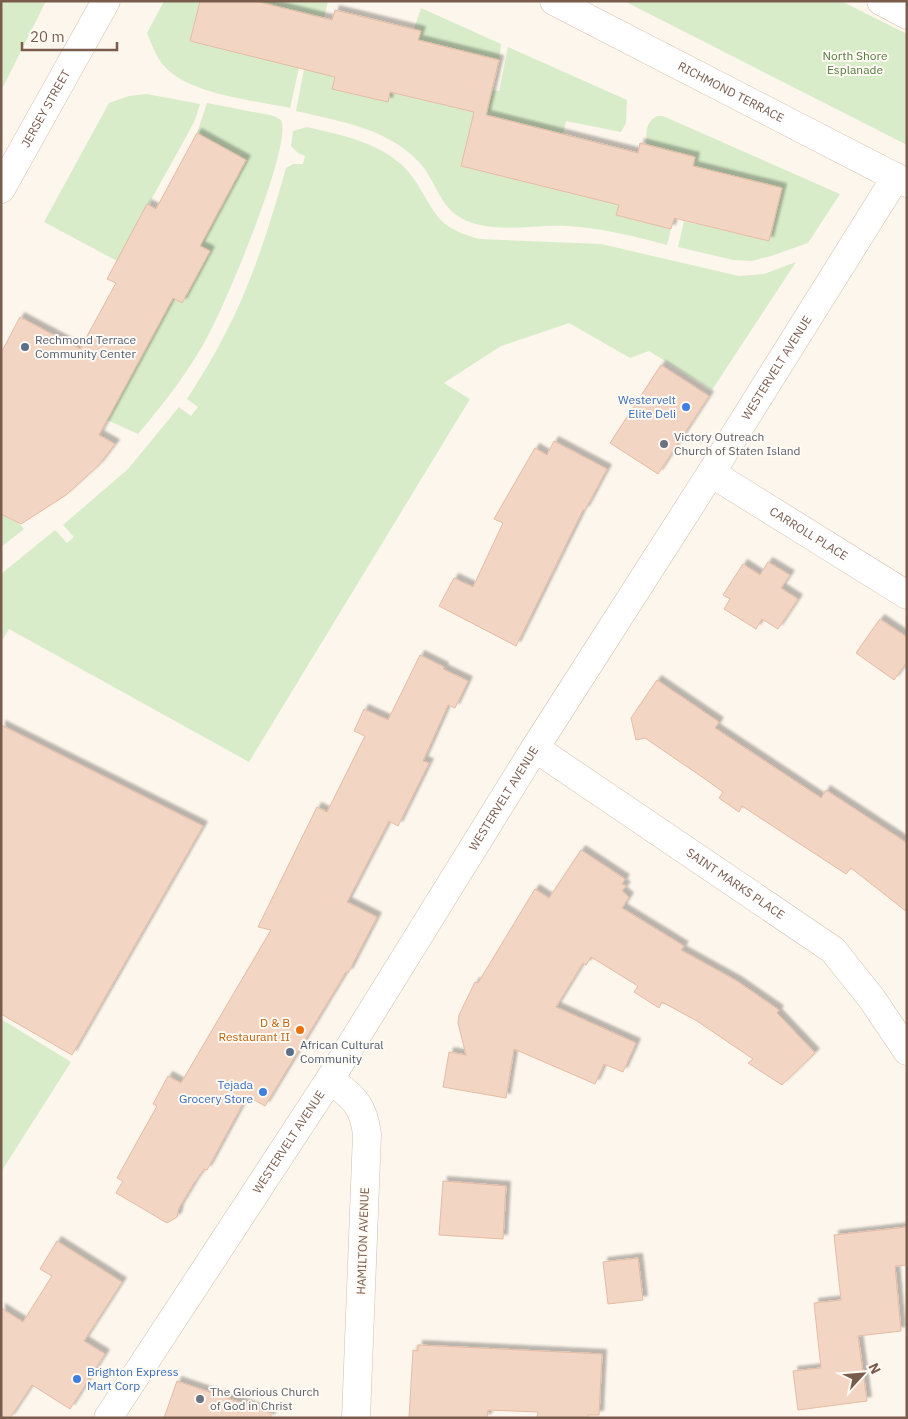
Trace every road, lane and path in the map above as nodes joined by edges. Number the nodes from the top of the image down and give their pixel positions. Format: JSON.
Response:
{"nodes":[{"id":1,"x":106,"y":1,"type":"edge"},
{"id":2,"x":554,"y":1,"type":"edge"},
{"id":3,"x":881,"y":1,"type":"edge"},
{"id":4,"x":907,"y":15,"type":"edge"},
{"id":5,"x":901,"y":180,"type":"edge"},
{"id":6,"x":1,"y":189,"type":"edge"},
{"id":7,"x":711,"y":473,"type":"junction"},
{"id":8,"x":907,"y":595,"type":"edge"},
{"id":9,"x":535,"y":748,"type":"junction"},
{"id":10,"x":907,"y":1051,"type":"edge"},
{"id":11,"x":330,"y":1079,"type":"junction"},
{"id":12,"x":108,"y":1418,"type":"edge"},
{"id":13,"x":356,"y":1418,"type":"edge"}],
"edges":[{"from":1,"to":6,"type":"street","name":"JERSEY STREET"},
{"from":2,"to":5,"type":"street","name":"RICHMOND TERRACE"},
{"from":3,"to":4,"type":"street"},
{"from":5,"to":7,"type":"street","name":"WESTERVELT AVENUE"},
{"from":7,"to":8,"type":"street","name":"CARROLL PLACE"},
{"from":7,"to":9,"type":"street","name":"WESTERVELT AVENUE"},
{"from":9,"to":10,"type":"street","name":"SAINT MARKS PLACE"},
{"from":9,"to":11,"type":"street","name":"WESTERVELT AVENUE"},
{"from":11,"to":12,"type":"street","name":"WESTERVELT AVENUE"},
{"from":11,"to":13,"type":"street","name":"HAMILTON AVENUE"}]}
